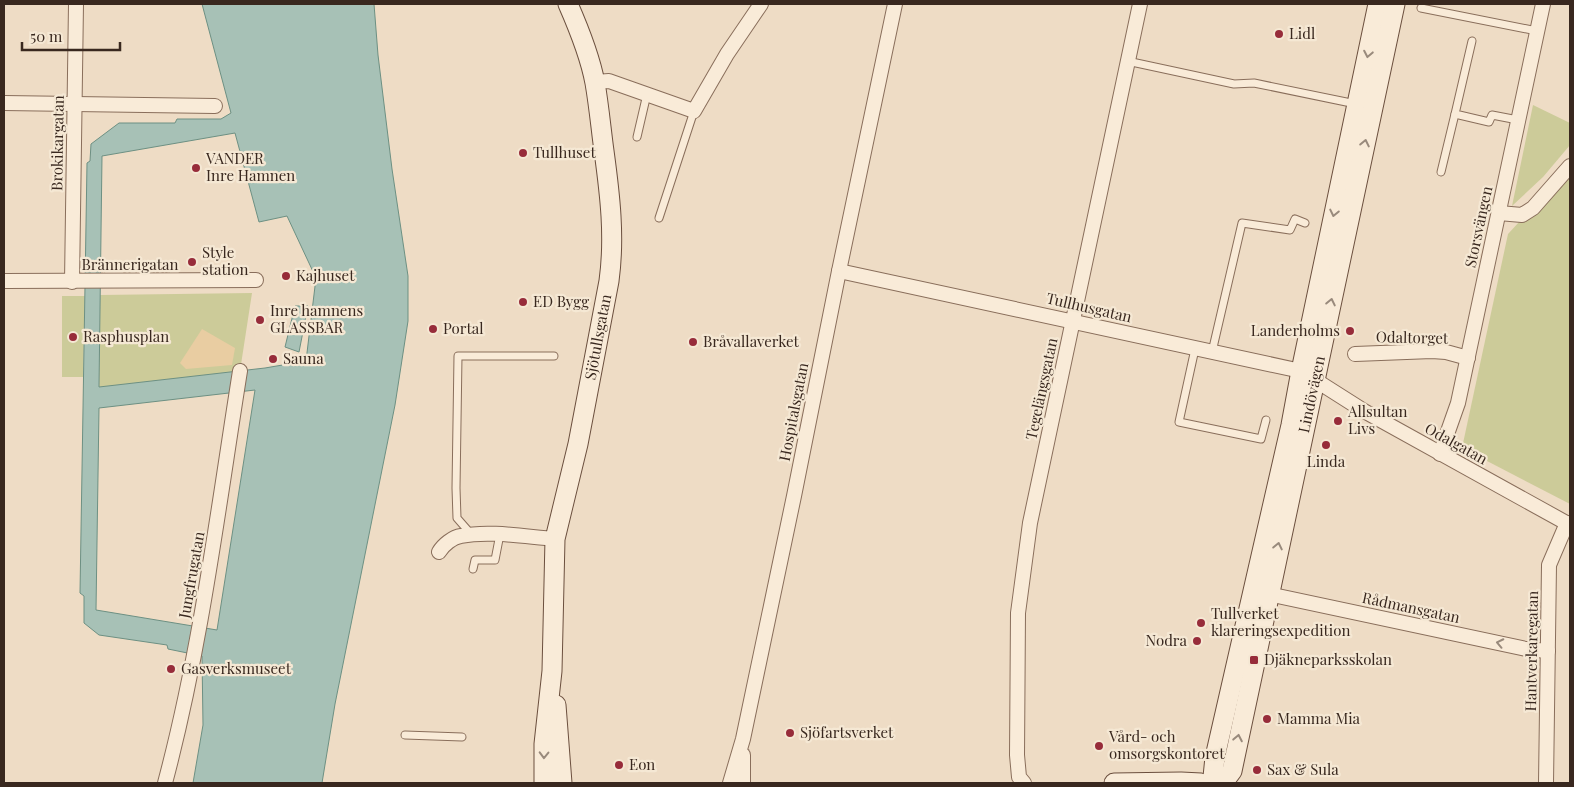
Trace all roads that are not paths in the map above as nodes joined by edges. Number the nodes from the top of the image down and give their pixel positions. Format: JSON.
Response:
{"nodes":[{"id":1,"x":76,"y":4,"type":"edge"},
{"id":2,"x":568,"y":4,"type":"edge"},
{"id":3,"x":575,"y":4,"type":"edge"},
{"id":4,"x":761,"y":4,"type":"edge"},
{"id":5,"x":896,"y":4,"type":"edge"},
{"id":6,"x":1140,"y":4,"type":"edge"},
{"id":7,"x":1378,"y":4,"type":"edge"},
{"id":8,"x":1395,"y":4,"type":"edge"},
{"id":9,"x":1542,"y":4,"type":"edge"},
{"id":10,"x":1421,"y":8,"type":"dead end"},
{"id":11,"x":578,"y":28,"type":"junction"},
{"id":12,"x":1537,"y":31,"type":"junction"},
{"id":13,"x":1472,"y":41,"type":"dead end"},
{"id":14,"x":1126,"y":61,"type":"junction"},
{"id":15,"x":595,"y":82,"type":"junction"},
{"id":16,"x":647,"y":94,"type":"junction"},
{"id":17,"x":4,"y":103,"type":"edge"},
{"id":18,"x":74,"y":104,"type":"junction"},
{"id":19,"x":214,"y":106,"type":"dead end"},
{"id":20,"x":1365,"y":106,"type":"junction"},
{"id":21,"x":694,"y":111,"type":"junction"},
{"id":22,"x":1455,"y":114,"type":"junction"},
{"id":23,"x":1518,"y":120,"type":"junction"},
{"id":24,"x":637,"y":138,"type":"dead end"},
{"id":25,"x":1570,"y":166,"type":"edge"},
{"id":26,"x":1441,"y":172,"type":"dead end"},
{"id":27,"x":1499,"y":213,"type":"junction"},
{"id":28,"x":659,"y":218,"type":"dead end"},
{"id":29,"x":1305,"y":223,"type":"dead end"},
{"id":30,"x":839,"y":271,"type":"junction"},
{"id":31,"x":256,"y":280,"type":"dead end"},
{"id":32,"x":4,"y":281,"type":"edge"},
{"id":33,"x":77,"y":282,"type":"junction"},
{"id":34,"x":1074,"y":321,"type":"junction"},
{"id":35,"x":1195,"y":349,"type":"junction"},
{"id":36,"x":1212,"y":352,"type":"junction"},
{"id":37,"x":1355,"y":354,"type":"dead end"},
{"id":38,"x":554,"y":356,"type":"dead end"},
{"id":39,"x":1468,"y":358,"type":"junction"},
{"id":40,"x":240,"y":371,"type":"dead end"},
{"id":41,"x":1314,"y":380,"type":"junction"},
{"id":42,"x":1266,"y":420,"type":"dead end"},
{"id":43,"x":1440,"y":454,"type":"junction"},
{"id":44,"x":1569,"y":524,"type":"edge"},
{"id":45,"x":472,"y":534,"type":"junction"},
{"id":46,"x":500,"y":534,"type":"junction"},
{"id":47,"x":556,"y":539,"type":"junction"},
{"id":48,"x":439,"y":552,"type":"dead end"},
{"id":49,"x":473,"y":569,"type":"dead end"},
{"id":50,"x":1268,"y":594,"type":"junction"},
{"id":51,"x":1548,"y":651,"type":"junction"},
{"id":52,"x":552,"y":671,"type":"junction"},
{"id":53,"x":405,"y":735,"type":"dead end"},
{"id":54,"x":462,"y":737,"type":"dead end"},
{"id":55,"x":743,"y":739,"type":"junction"},
{"id":56,"x":165,"y":783,"type":"edge"},
{"id":57,"x":544,"y":783,"type":"edge"},
{"id":58,"x":562,"y":783,"type":"edge"},
{"id":59,"x":730,"y":783,"type":"edge"},
{"id":60,"x":743,"y":783,"type":"edge"},
{"id":61,"x":1024,"y":783,"type":"edge"},
{"id":62,"x":1114,"y":783,"type":"edge"},
{"id":63,"x":1201,"y":783,"type":"edge"},
{"id":64,"x":1217,"y":783,"type":"edge"},
{"id":65,"x":1223,"y":783,"type":"edge"},
{"id":66,"x":1546,"y":783,"type":"edge"}],
"edges":[{"from":1,"to":18,"type":"street","name":"Brokikargatan"},
{"from":2,"to":11,"type":"main road","name":"Sjötullsgatan"},
{"from":3,"to":11,"type":"street"},
{"from":4,"to":21,"type":"street"},
{"from":5,"to":30,"type":"street","name":"Hospitalsgatan"},
{"from":6,"to":14,"type":"street","name":"Tegelängsgatan"},
{"from":7,"to":20,"type":"main road","name":"Lindövägen","one_way":true},
{"from":8,"to":20,"type":"main road","name":"Lindövägen"},
{"from":9,"to":12,"type":"street","name":"Storsvängen"},
{"from":10,"to":12,"type":"lane"},
{"from":11,"to":15,"type":"main road","name":"Sjötullsgatan"},
{"from":12,"to":23,"type":"street","name":"Storsvängen"},
{"from":13,"to":22,"type":"lane"},
{"from":14,"to":20,"type":"lane"},
{"from":14,"to":34,"type":"street","name":"Tegelängsgatan"},
{"from":15,"to":16,"type":"street"},
{"from":15,"to":47,"type":"main road","name":"Sjötullsgatan"},
{"from":16,"to":21,"type":"street"},
{"from":16,"to":24,"type":"lane"},
{"from":17,"to":18,"type":"street"},
{"from":18,"to":19,"type":"street"},
{"from":18,"to":33,"type":"street","name":"Brokikargatan"},
{"from":20,"to":41,"type":"main road","name":"Lindövägen"},
{"from":21,"to":28,"type":"lane"},
{"from":22,"to":23,"type":"lane"},
{"from":22,"to":26,"type":"lane"},
{"from":23,"to":27,"type":"street","name":"Storsvängen"},
{"from":25,"to":27,"type":"street"},
{"from":27,"to":39,"type":"street","name":"Storsvängen"},
{"from":29,"to":36,"type":"lane"},
{"from":30,"to":34,"type":"street","name":"Tullhusgatan"},
{"from":30,"to":55,"type":"street","name":"Hospitalsgatan"},
{"from":31,"to":33,"type":"street","name":"Brännerigatan"},
{"from":32,"to":33,"type":"street","name":"Brännerigatan"},
{"from":34,"to":35,"type":"street","name":"Tullhusgatan"},
{"from":34,"to":61,"type":"street","name":"Tegelängsgatan"},
{"from":35,"to":36,"type":"street","name":"Tullhusgatan"},
{"from":35,"to":42,"type":"lane"},
{"from":36,"to":41,"type":"street","name":"Tullhusgatan"},
{"from":37,"to":39,"type":"street","name":"Odaltorget"},
{"from":38,"to":45,"type":"lane"},
{"from":39,"to":43,"type":"street","name":"Storsvängen"},
{"from":40,"to":56,"type":"street","name":"Jungfrugatan"},
{"from":41,"to":43,"type":"street","name":"Odalgatan"},
{"from":50,"to":41,"type":"main road","name":"Lindövägen","one_way":true},
{"from":41,"to":64,"type":"main road","name":"Lindövägen"},
{"from":43,"to":44,"type":"street","name":"Odalgatan"},
{"from":44,"to":51,"type":"street","name":"Hantverkaregatan"},
{"from":45,"to":46,"type":"street"},
{"from":45,"to":48,"type":"street"},
{"from":46,"to":47,"type":"street"},
{"from":46,"to":49,"type":"lane"},
{"from":47,"to":52,"type":"main road","name":"Sjötullsgatan"},
{"from":51,"to":50,"type":"street","name":"Rådmansgatan","one_way":true},
{"from":65,"to":50,"type":"main road","name":"Lindövägen","one_way":true},
{"from":51,"to":66,"type":"street","name":"Hantverkaregatan"},
{"from":52,"to":57,"type":"main road","name":"Sjötullsgatan","one_way":true},
{"from":52,"to":58,"type":"main road","name":"Sjötullsgatan"},
{"from":53,"to":54,"type":"lane"},
{"from":55,"to":59,"type":"street","name":"Hospitalsgatan"},
{"from":55,"to":60,"type":"street","name":"Hospitalsgatan"},
{"from":62,"to":63,"type":"main road"}]}
